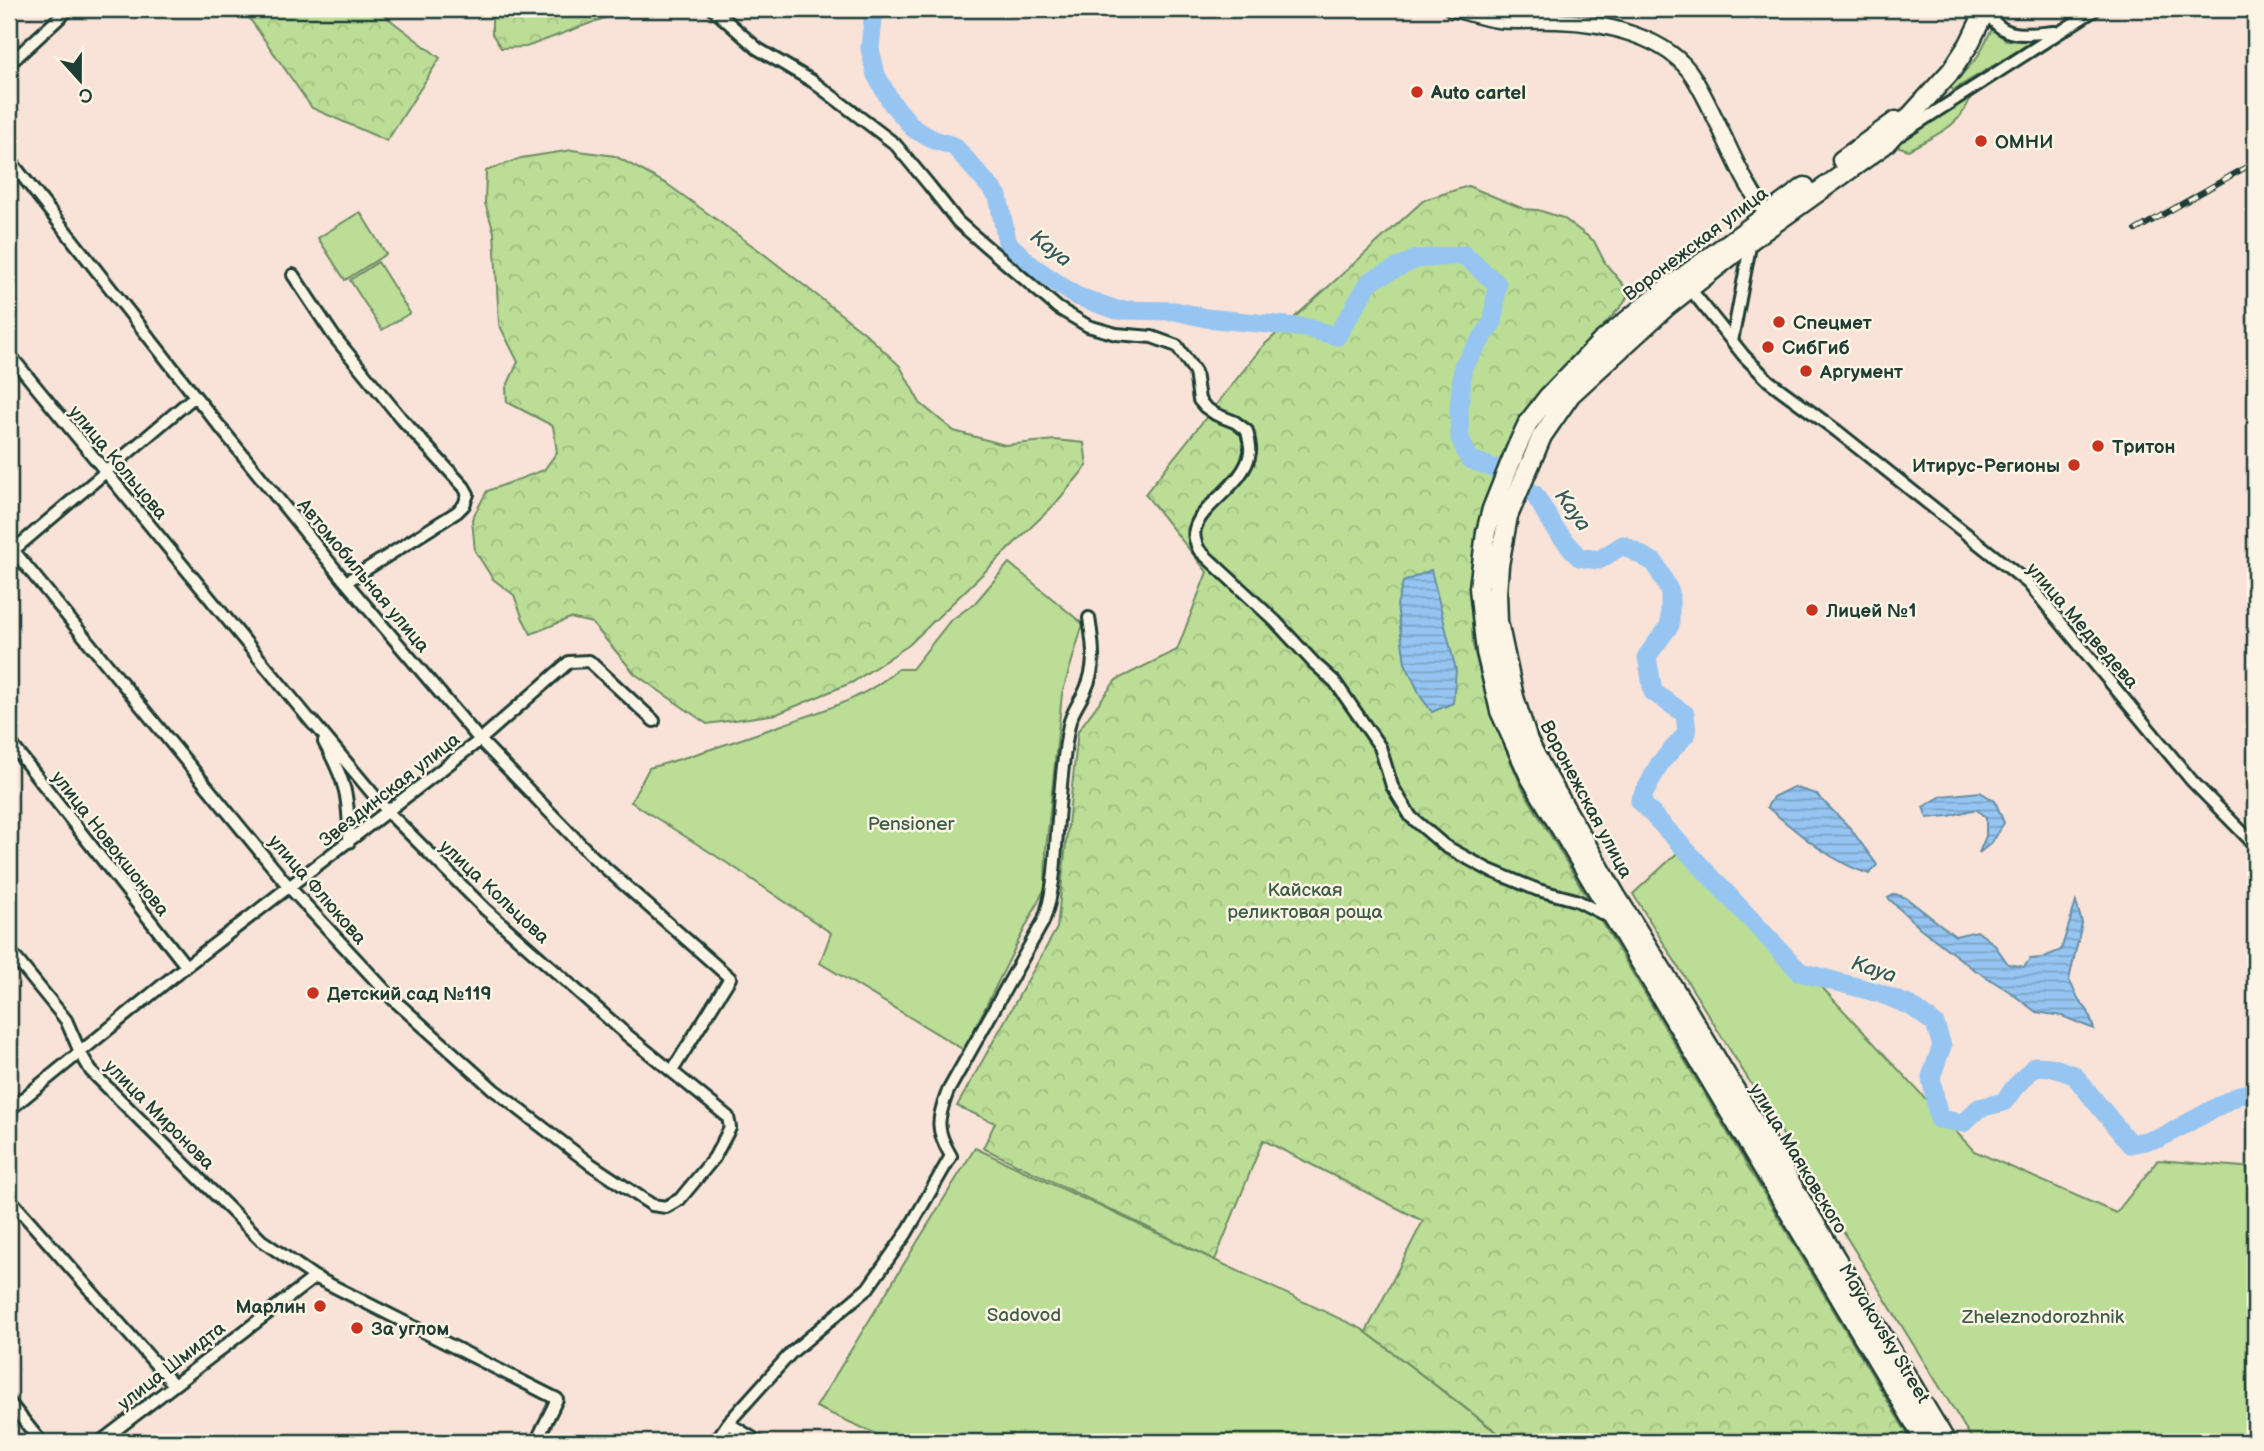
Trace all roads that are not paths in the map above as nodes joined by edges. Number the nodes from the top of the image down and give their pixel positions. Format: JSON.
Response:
{"nodes":[{"id":1,"x":69,"y":9,"type":"edge"},
{"id":2,"x":713,"y":9,"type":"edge"},
{"id":3,"x":1452,"y":9,"type":"edge"},
{"id":4,"x":1986,"y":9,"type":"edge"},
{"id":5,"x":2096,"y":9,"type":"edge"},
{"id":6,"x":2058,"y":32,"type":"junction"},
{"id":7,"x":9,"y":64,"type":"edge"},
{"id":8,"x":1961,"y":95,"type":"junction"},
{"id":9,"x":1927,"y":98,"type":"junction"},
{"id":10,"x":1884,"y":145,"type":"junction"},
{"id":11,"x":9,"y":159,"type":"edge"},
{"id":12,"x":1770,"y":219,"type":"junction"},
{"id":13,"x":1751,"y":240,"type":"junction"},
{"id":14,"x":293,"y":275,"type":"dead end"},
{"id":15,"x":1685,"y":283,"type":"junction"},
{"id":16,"x":1732,"y":341,"type":"junction"},
{"id":17,"x":9,"y":354,"type":"edge"},
{"id":18,"x":195,"y":396,"type":"junction"},
{"id":19,"x":104,"y":473,"type":"junction"},
{"id":20,"x":1500,"y":512,"type":"junction"},
{"id":21,"x":10,"y":549,"type":"edge"},
{"id":22,"x":346,"y":582,"type":"junction"},
{"id":23,"x":1089,"y":618,"type":"dead end"},
{"id":24,"x":311,"y":720,"type":"junction"},
{"id":25,"x":654,"y":721,"type":"dead end"},
{"id":26,"x":480,"y":740,"type":"junction"},
{"id":27,"x":9,"y":741,"type":"edge"},
{"id":28,"x":388,"y":812,"type":"junction"},
{"id":29,"x":349,"y":842,"type":"junction"},
{"id":30,"x":2255,"y":845,"type":"edge"},
{"id":31,"x":290,"y":888,"type":"junction"},
{"id":32,"x":1616,"y":896,"type":"joint"},
{"id":33,"x":1615,"y":920,"type":"junction"},
{"id":34,"x":9,"y":950,"type":"edge"},
{"id":35,"x":186,"y":966,"type":"junction"},
{"id":36,"x":80,"y":1052,"type":"junction"},
{"id":37,"x":672,"y":1071,"type":"junction"},
{"id":38,"x":9,"y":1110,"type":"edge"},
{"id":39,"x":9,"y":1198,"type":"edge"},
{"id":40,"x":652,"y":1205,"type":"joint"},
{"id":41,"x":315,"y":1277,"type":"junction"},
{"id":42,"x":174,"y":1385,"type":"junction"},
{"id":43,"x":9,"y":1402,"type":"edge"},
{"id":44,"x":728,"y":1423,"type":"junction"},
{"id":45,"x":41,"y":1442,"type":"edge"},
{"id":46,"x":100,"y":1442,"type":"edge"},
{"id":47,"x":536,"y":1442,"type":"edge"},
{"id":48,"x":715,"y":1442,"type":"edge"},
{"id":49,"x":759,"y":1442,"type":"edge"},
{"id":50,"x":1926,"y":1442,"type":"edge"},
{"id":51,"x":1946,"y":1442,"type":"edge"}],
"edges":[{"from":1,"to":7,"type":"street"},
{"from":2,"to":33,"type":"street"},
{"from":3,"to":12,"type":"street"},
{"from":4,"to":6,"type":"street"},
{"from":4,"to":9,"type":"main road"},
{"from":5,"to":6,"type":"street"},
{"from":6,"to":8,"type":"street"},
{"from":8,"to":9,"type":"street"},
{"from":8,"to":10,"type":"street"},
{"from":9,"to":10,"type":"main road","name":"Воронежская улица"},
{"from":9,"to":12,"type":"main road","name":"Воронежская улица"},
{"from":10,"to":12,"type":"main road","name":"Воронежская улица"},
{"from":11,"to":18,"type":"street","name":"Автомобильная улица"},
{"from":12,"to":13,"type":"main road","name":"Воронежская улица"},
{"from":12,"to":15,"type":"main road","name":"Воронежская улица"},
{"from":13,"to":15,"type":"main road","name":"Воронежская улица"},
{"from":13,"to":16,"type":"street"},
{"from":14,"to":22,"type":"street"},
{"from":15,"to":16,"type":"street","name":"улица Медведева"},
{"from":15,"to":20,"type":"main road","name":"Воронежская улица"},
{"from":15,"to":20,"type":"main road","name":"Воронежская улица"},
{"from":16,"to":30,"type":"street","name":"улица Медведева"},
{"from":17,"to":19,"type":"street","name":"улица Кольцова"},
{"from":18,"to":19,"type":"street"},
{"from":18,"to":22,"type":"street","name":"Автомобильная улица"},
{"from":19,"to":21,"type":"street"},
{"from":19,"to":24,"type":"street","name":"улица Кольцова"},
{"from":20,"to":32,"type":"main road","name":"Воронежская улица"},
{"from":20,"to":33,"type":"main road","name":"Воронежская улица"},
{"from":21,"to":31,"type":"street","name":"улица Флюкова"},
{"from":22,"to":26,"type":"street","name":"Автомобильная улица"},
{"from":23,"to":44,"type":"street"},
{"from":24,"to":28,"type":"street","name":"улица Кольцова"},
{"from":24,"to":29,"type":"street","name":"улица Кольцова"},
{"from":25,"to":26,"type":"street","name":"Звездинская улица"},
{"from":26,"to":28,"type":"street","name":"Звездинская улица"},
{"from":26,"to":37,"type":"street","name":"Автомобильная улица"},
{"from":27,"to":35,"type":"street","name":"улица Новокшонова"},
{"from":28,"to":29,"type":"street","name":"Звездинская улица"},
{"from":28,"to":37,"type":"street","name":"улица Кольцова"},
{"from":29,"to":31,"type":"street","name":"Звездинская улица"},
{"from":31,"to":35,"type":"street","name":"Звездинская улица"},
{"from":31,"to":40,"type":"street","name":"улица Флюкова"},
{"from":32,"to":51,"type":"main road","name":"улица Маяковского"},
{"from":33,"to":50,"type":"main road","name":"Mayakovsky Street"},
{"from":34,"to":36,"type":"street","name":"улица Миронова"},
{"from":35,"to":36,"type":"street","name":"Звездинская улица"},
{"from":36,"to":38,"type":"street","name":"Звездинская улица"},
{"from":36,"to":41,"type":"street","name":"улица Миронова"},
{"from":37,"to":40,"type":"street","name":"улица Кольцова"},
{"from":39,"to":42,"type":"street"},
{"from":41,"to":42,"type":"street","name":"улица Шмидта"},
{"from":41,"to":47,"type":"street"},
{"from":42,"to":46,"type":"street","name":"улица Шмидта"},
{"from":43,"to":45,"type":"street"},
{"from":44,"to":48,"type":"street"},
{"from":44,"to":49,"type":"street"}]}
